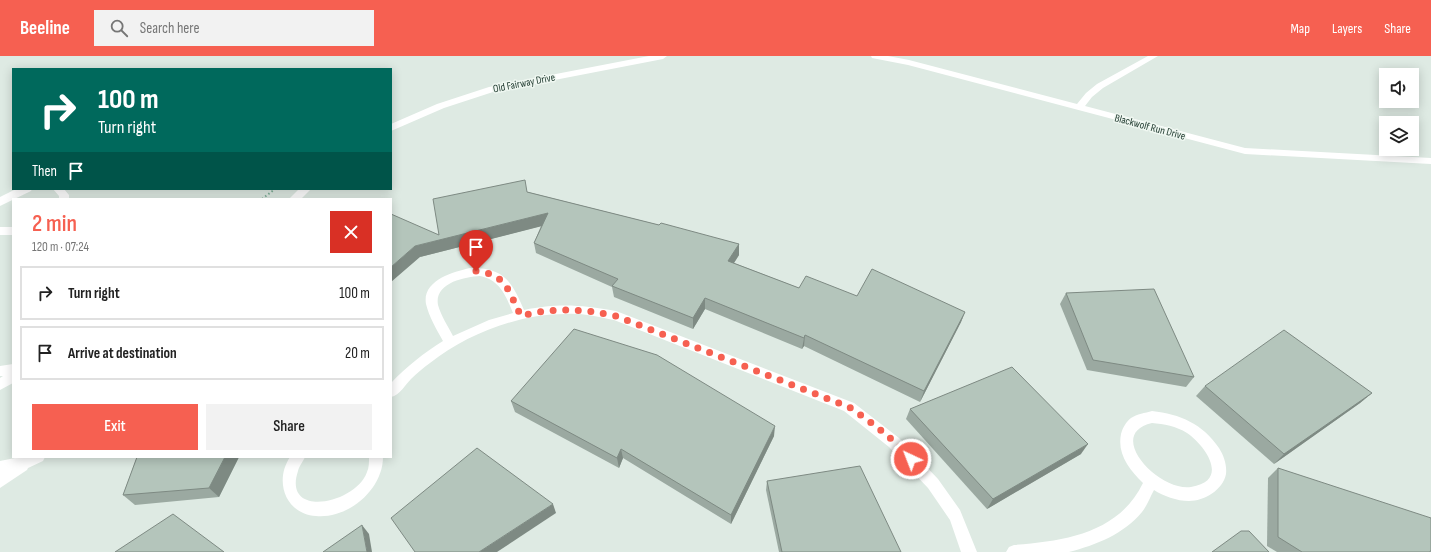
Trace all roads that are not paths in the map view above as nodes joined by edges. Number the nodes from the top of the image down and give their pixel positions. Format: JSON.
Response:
{"nodes":[{"id":1,"x":664,"y":56,"type":"edge"},
{"id":2,"x":875,"y":56,"type":"edge"},
{"id":3,"x":899,"y":56,"type":"edge"},
{"id":4,"x":1154,"y":56,"type":"edge"},
{"id":5,"x":909,"y":63,"type":"junction"},
{"id":6,"x":1079,"y":108,"type":"junction"},
{"id":7,"x":392,"y":128,"type":"edge"},
{"id":8,"x":1431,"y":161,"type":"edge"},
{"id":9,"x":24,"y":190,"type":"edge"},
{"id":10,"x":59,"y":190,"type":"edge"},
{"id":11,"x":305,"y":190,"type":"edge"},
{"id":12,"x":64,"y":198,"type":"edge"},
{"id":13,"x":295,"y":198,"type":"edge"},
{"id":14,"x":0,"y":202,"type":"edge"},
{"id":15,"x":0,"y":231,"type":"edge"},
{"id":16,"x":12,"y":231,"type":"edge"},
{"id":17,"x":521,"y":316,"type":"junction"},
{"id":18,"x":451,"y":344,"type":"junction"},
{"id":19,"x":12,"y":369,"type":"edge"},
{"id":20,"x":0,"y":371,"type":"edge"},
{"id":21,"x":12,"y":377,"type":"edge"},
{"id":22,"x":0,"y":384,"type":"edge"},
{"id":23,"x":392,"y":391,"type":"edge"},
{"id":24,"x":297,"y":458,"type":"edge"},
{"id":25,"x":376,"y":458,"type":"edge"},
{"id":26,"x":33,"y":460,"type":"edge"},
{"id":27,"x":0,"y":467,"type":"edge"},
{"id":28,"x":0,"y":481,"type":"edge"},
{"id":29,"x":1151,"y":481,"type":"junction"},
{"id":30,"x":969,"y":552,"type":"edge"},
{"id":31,"x":1014,"y":552,"type":"edge"}],
"edges":[{"from":1,"to":7,"type":"street","name":"Old Fairway Drive"},
{"from":2,"to":5,"type":"street","name":"Blackwolf Run Drive"},
{"from":3,"to":5,"type":"street"},
{"from":4,"to":6,"type":"street"},
{"from":5,"to":6,"type":"street","name":"Blackwolf Run Drive"},
{"from":6,"to":8,"type":"street","name":"Blackwolf Run Drive"},
{"from":9,"to":14,"type":"street"},
{"from":10,"to":12,"type":"street"},
{"from":11,"to":13,"type":"street"},
{"from":15,"to":16,"type":"street"},
{"from":17,"to":18,"type":"street"},
{"from":17,"to":18,"type":"street"},
{"from":17,"to":30,"type":"street"},
{"from":18,"to":23,"type":"street"},
{"from":19,"to":20,"type":"street"},
{"from":21,"to":22,"type":"street"},
{"from":24,"to":25,"type":"street"},
{"from":26,"to":27,"type":"street"},
{"from":26,"to":28,"type":"street"},
{"from":29,"to":29,"type":"street"},
{"from":29,"to":31,"type":"street"}]}
